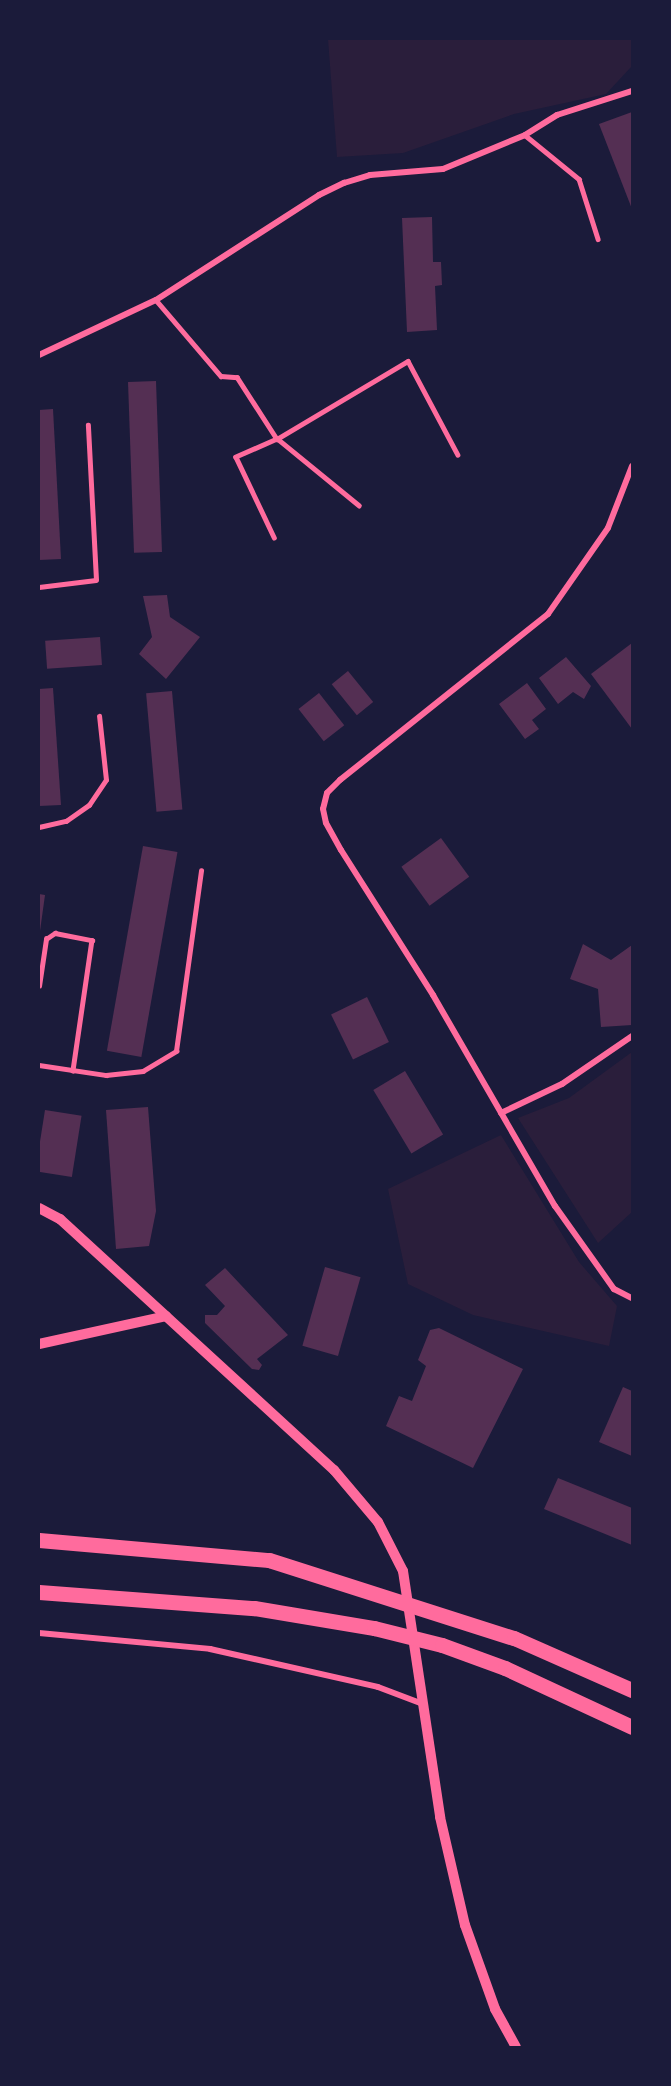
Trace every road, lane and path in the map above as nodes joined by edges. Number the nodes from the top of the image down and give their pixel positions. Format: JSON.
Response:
{"nodes":[{"id":1,"x":632,"y":91,"type":"edge"},
{"id":2,"x":525,"y":135,"type":"junction"},
{"id":3,"x":598,"y":238,"type":"dead end"},
{"id":4,"x":156,"y":300,"type":"junction"},
{"id":5,"x":39,"y":356,"type":"edge"},
{"id":6,"x":88,"y":424,"type":"dead end"},
{"id":7,"x":277,"y":439,"type":"junction"},
{"id":8,"x":458,"y":455,"type":"dead end"},
{"id":9,"x":632,"y":466,"type":"edge"},
{"id":10,"x":359,"y":506,"type":"dead end"},
{"id":11,"x":274,"y":537,"type":"dead end"},
{"id":12,"x":39,"y":587,"type":"edge"},
{"id":13,"x":99,"y":716,"type":"dead end"},
{"id":14,"x":39,"y":827,"type":"edge"},
{"id":15,"x":201,"y":871,"type":"dead end"},
{"id":16,"x":39,"y":986,"type":"edge"},
{"id":17,"x":632,"y":1036,"type":"edge"},
{"id":18,"x":39,"y":1065,"type":"edge"},
{"id":19,"x":73,"y":1071,"type":"junction"},
{"id":20,"x":501,"y":1113,"type":"junction"},
{"id":21,"x":39,"y":1208,"type":"edge"},
{"id":22,"x":632,"y":1298,"type":"edge"},
{"id":23,"x":166,"y":1316,"type":"junction"},
{"id":24,"x":39,"y":1344,"type":"edge"},
{"id":25,"x":39,"y":1540,"type":"edge"},
{"id":26,"x":39,"y":1592,"type":"edge"},
{"id":27,"x":39,"y":1633,"type":"edge"},
{"id":28,"x":632,"y":1690,"type":"edge"},
{"id":29,"x":424,"y":1705,"type":"junction"},
{"id":30,"x":632,"y":1727,"type":"edge"},
{"id":31,"x":516,"y":2047,"type":"edge"}],
"edges":[{"from":1,"to":2,"type":"street"},
{"from":2,"to":3,"type":"lane"},
{"from":2,"to":4,"type":"street"},
{"from":4,"to":5,"type":"street"},
{"from":4,"to":7,"type":"lane"},
{"from":6,"to":12,"type":"lane"},
{"from":7,"to":8,"type":"lane"},
{"from":7,"to":10,"type":"lane"},
{"from":7,"to":11,"type":"lane"},
{"from":9,"to":20,"type":"street"},
{"from":13,"to":14,"type":"lane"},
{"from":15,"to":19,"type":"lane"},
{"from":16,"to":19,"type":"lane"},
{"from":17,"to":20,"type":"street"},
{"from":18,"to":19,"type":"lane"},
{"from":20,"to":22,"type":"street"},
{"from":21,"to":23,"type":"street"},
{"from":23,"to":24,"type":"street"},
{"from":23,"to":29,"type":"street"},
{"from":25,"to":28,"type":"highway"},
{"from":26,"to":30,"type":"highway"},
{"from":27,"to":29,"type":"street"},
{"from":29,"to":31,"type":"street"}]}
